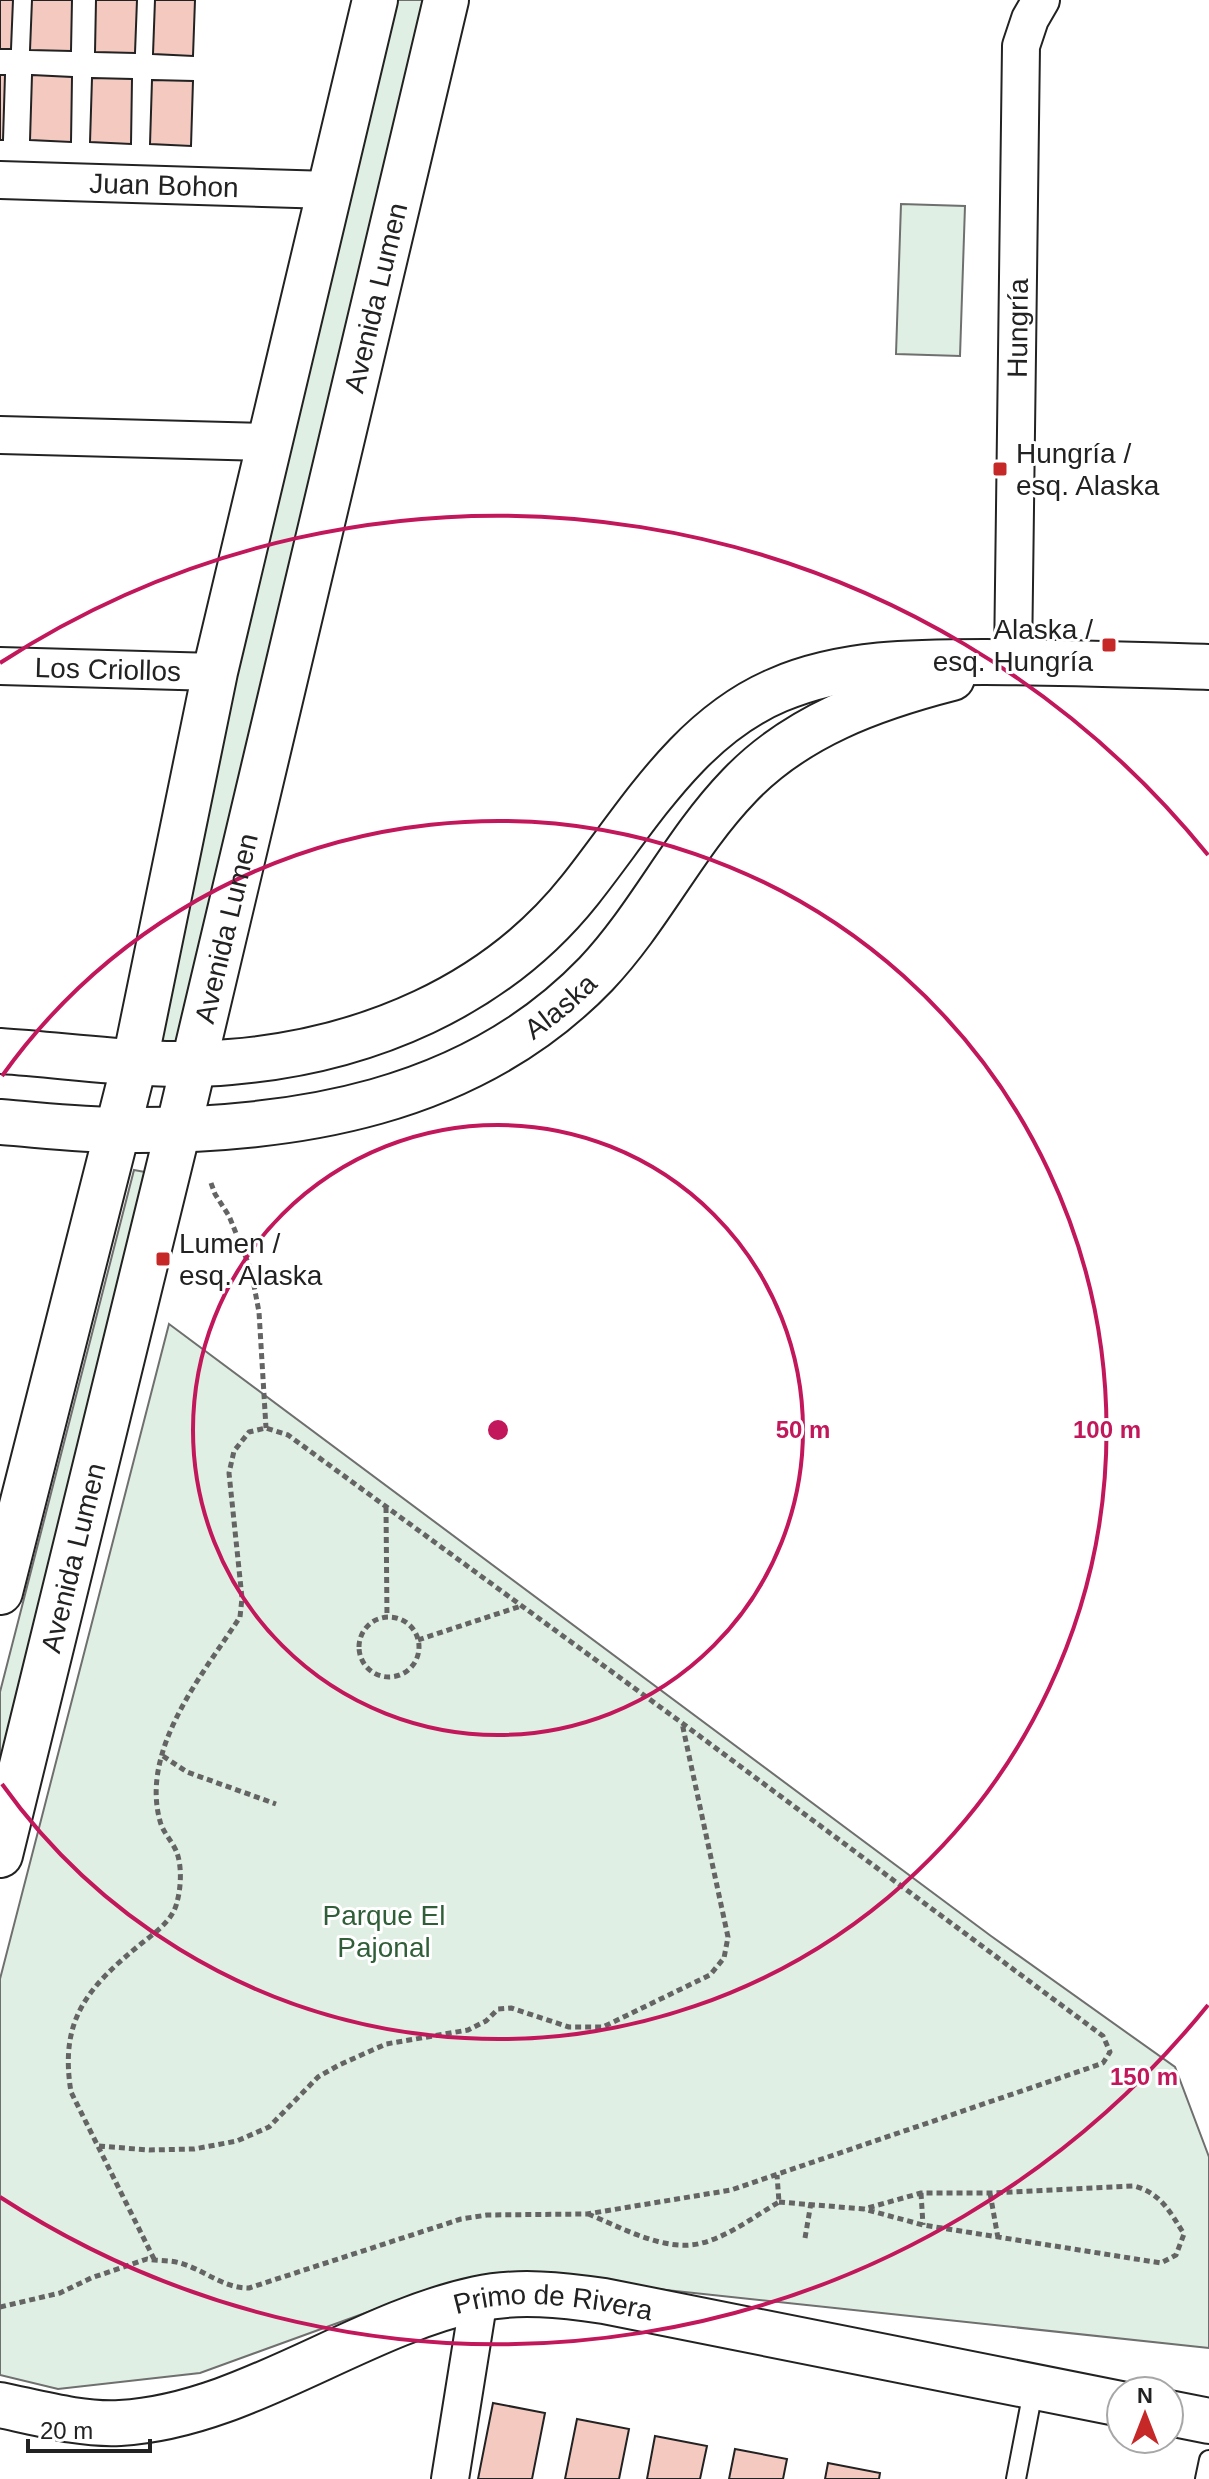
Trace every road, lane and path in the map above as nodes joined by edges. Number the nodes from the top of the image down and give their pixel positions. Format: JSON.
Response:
{"nodes":[{"id":1,"x":375,"y":0,"type":"edge"},
{"id":2,"x":446,"y":0,"type":"edge"},
{"id":3,"x":1041,"y":0,"type":"edge"},
{"id":4,"x":0,"y":180,"type":"edge"},
{"id":5,"x":330,"y":190,"type":"junction"},
{"id":6,"x":0,"y":435,"type":"edge"},
{"id":7,"x":270,"y":442,"type":"junction"},
{"id":8,"x":1013,"y":662,"type":"junction"},
{"id":9,"x":0,"y":666,"type":"edge"},
{"id":10,"x":1209,"y":667,"type":"edge"},
{"id":11,"x":215,"y":672,"type":"junction"},
{"id":12,"x":0,"y":1051,"type":"edge"},
{"id":13,"x":135,"y":1061,"type":"junction"},
{"id":14,"x":194,"y":1064,"type":"junction"},
{"id":15,"x":0,"y":1122,"type":"edge"},
{"id":16,"x":196,"y":1129,"type":"junction"},
{"id":17,"x":118,"y":1131,"type":"junction"},
{"id":18,"x":266,"y":1428,"type":"junction"},
{"id":19,"x":386,"y":1506,"type":"junction"},
{"id":20,"x":0,"y":1592,"type":"edge"},
{"id":21,"x":522,"y":1606,"type":"junction"},
{"id":22,"x":387,"y":1617,"type":"junction"},
{"id":23,"x":418,"y":1640,"type":"junction"},
{"id":24,"x":682,"y":1723,"type":"junction"},
{"id":25,"x":163,"y":1756,"type":"junction"},
{"id":26,"x":276,"y":1804,"type":"dead end"},
{"id":27,"x":0,"y":1855,"type":"edge"},
{"id":28,"x":98,"y":2146,"type":"junction"},
{"id":29,"x":777,"y":2175,"type":"junction"},
{"id":30,"x":921,"y":2193,"type":"junction"},
{"id":31,"x":990,"y":2193,"type":"junction"},
{"id":32,"x":779,"y":2202,"type":"junction"},
{"id":33,"x":811,"y":2203,"type":"junction"},
{"id":34,"x":864,"y":2209,"type":"junction"},
{"id":35,"x":587,"y":2214,"type":"junction"},
{"id":36,"x":923,"y":2225,"type":"junction"},
{"id":37,"x":805,"y":2238,"type":"dead end"},
{"id":38,"x":998,"y":2238,"type":"junction"},
{"id":39,"x":155,"y":2261,"type":"junction"},
{"id":40,"x":479,"y":2298,"type":"junction"},
{"id":41,"x":0,"y":2307,"type":"edge"},
{"id":42,"x":1034,"y":2386,"type":"junction"},
{"id":43,"x":1105,"y":2401,"type":"edge"},
{"id":44,"x":0,"y":2405,"type":"edge"},
{"id":45,"x":1185,"y":2416,"type":"edge"},
{"id":46,"x":1209,"y":2421,"type":"edge"},
{"id":47,"x":1209,"y":2460,"type":"edge"},
{"id":48,"x":450,"y":2479,"type":"edge"},
{"id":49,"x":1016,"y":2479,"type":"edge"},
{"id":50,"x":1205,"y":2479,"type":"edge"}],
"edges":[{"from":1,"to":5,"type":"street"},
{"from":2,"to":14,"type":"street","name":"Avenida Lumen"},
{"from":3,"to":8,"type":"street","name":"Hungría"},
{"from":4,"to":5,"type":"street","name":"Juan Bohon"},
{"from":5,"to":7,"type":"street"},
{"from":6,"to":7,"type":"street"},
{"from":7,"to":11,"type":"street"},
{"from":8,"to":10,"type":"street","name":"Alaska"},
{"from":8,"to":14,"type":"street","name":"Alaska"},
{"from":8,"to":16,"type":"street","name":"Alaska"},
{"from":9,"to":11,"type":"street","name":"Los Criollos"},
{"from":11,"to":13,"type":"street"},
{"from":12,"to":13,"type":"street","name":"Alaska"},
{"from":13,"to":14,"type":"street","name":"Alaska"},
{"from":13,"to":17,"type":"street"},
{"from":14,"to":16,"type":"street","name":"Avenida Lumen"},
{"from":15,"to":17,"type":"street","name":"Alaska"},
{"from":16,"to":17,"type":"street","name":"Alaska"},
{"from":16,"to":18,"type":"path"},
{"from":16,"to":27,"type":"street","name":"Avenida Lumen"},
{"from":17,"to":20,"type":"street"},
{"from":18,"to":19,"type":"path"},
{"from":18,"to":25,"type":"path"},
{"from":19,"to":21,"type":"path"},
{"from":19,"to":22,"type":"path"},
{"from":21,"to":23,"type":"path"},
{"from":21,"to":24,"type":"path"},
{"from":22,"to":23,"type":"path"},
{"from":22,"to":23,"type":"path"},
{"from":24,"to":28,"type":"path"},
{"from":24,"to":29,"type":"path"},
{"from":25,"to":26,"type":"path"},
{"from":25,"to":28,"type":"path"},
{"from":28,"to":39,"type":"path"},
{"from":29,"to":32,"type":"path"},
{"from":29,"to":35,"type":"path"},
{"from":30,"to":31,"type":"path"},
{"from":30,"to":34,"type":"path"},
{"from":30,"to":36,"type":"path"},
{"from":31,"to":38,"type":"path"},
{"from":31,"to":38,"type":"path"},
{"from":32,"to":33,"type":"path"},
{"from":32,"to":35,"type":"path"},
{"from":33,"to":34,"type":"path"},
{"from":33,"to":37,"type":"path"},
{"from":34,"to":36,"type":"path"},
{"from":35,"to":39,"type":"path"},
{"from":36,"to":38,"type":"path"},
{"from":39,"to":41,"type":"path"},
{"from":40,"to":42,"type":"street","name":"Primo de Rivera"},
{"from":40,"to":44,"type":"street","name":"Primo de Rivera"},
{"from":40,"to":48,"type":"street"},
{"from":42,"to":43,"type":"street","name":"Primo de Rivera"},
{"from":42,"to":49,"type":"lane"},
{"from":45,"to":46,"type":"street"},
{"from":47,"to":50,"type":"lane"}]}
